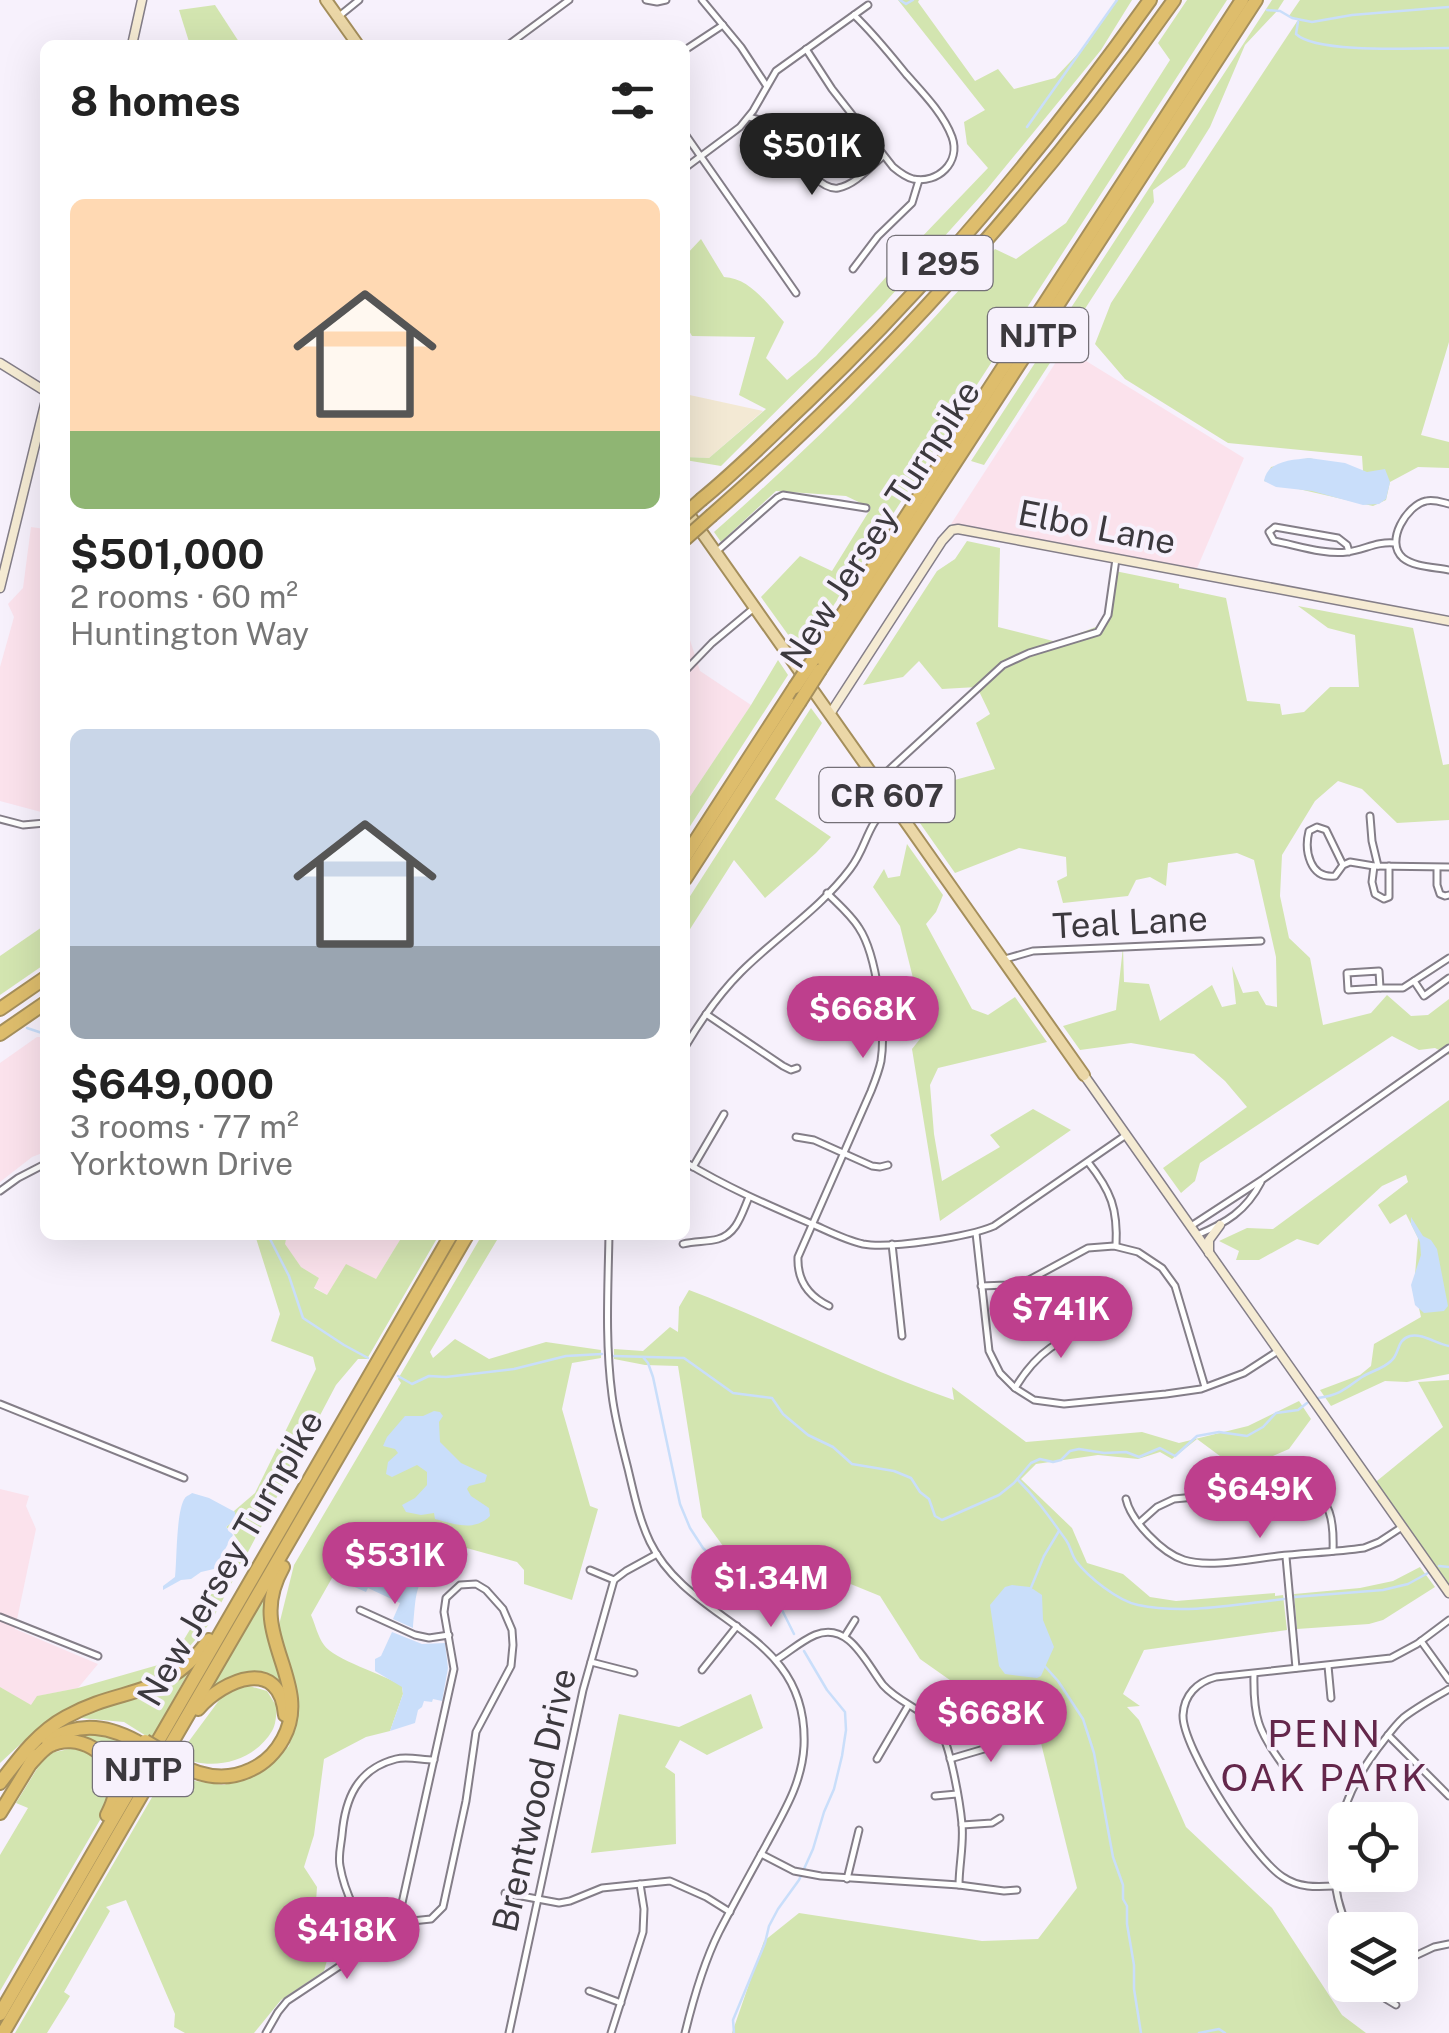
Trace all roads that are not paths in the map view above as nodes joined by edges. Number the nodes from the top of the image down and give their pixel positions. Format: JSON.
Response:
{"nodes":[{"id":1,"x":142,"y":0,"type":"edge"},
{"id":2,"x":326,"y":0,"type":"edge"},
{"id":3,"x":359,"y":0,"type":"edge"},
{"id":4,"x":569,"y":0,"type":"edge"},
{"id":5,"x":646,"y":0,"type":"edge"},
{"id":6,"x":666,"y":0,"type":"edge"},
{"id":7,"x":702,"y":0,"type":"edge"},
{"id":8,"x":1150,"y":0,"type":"edge"},
{"id":9,"x":1174,"y":0,"type":"edge"},
{"id":10,"x":1242,"y":0,"type":"edge"},
{"id":11,"x":1256,"y":0,"type":"edge"},
{"id":12,"x":868,"y":5,"type":"dead end"},
{"id":13,"x":854,"y":15,"type":"junction"},
{"id":14,"x":338,"y":17,"type":"junction"},
{"id":15,"x":723,"y":25,"type":"junction"},
{"id":16,"x":133,"y":40,"type":"edge"},
{"id":17,"x":354,"y":40,"type":"edge"},
{"id":18,"x":515,"y":40,"type":"edge"},
{"id":19,"x":690,"y":47,"type":"edge"},
{"id":20,"x":806,"y":49,"type":"junction"},
{"id":21,"x":766,"y":85,"type":"junction"},
{"id":22,"x":749,"y":117,"type":"junction"},
{"id":23,"x":690,"y":141,"type":"edge"},
{"id":24,"x":883,"y":156,"type":"junction"},
{"id":25,"x":701,"y":157,"type":"junction"},
{"id":26,"x":690,"y":165,"type":"edge"},
{"id":27,"x":919,"y":180,"type":"junction"},
{"id":28,"x":853,"y":269,"type":"dead end"},
{"id":29,"x":796,"y":293,"type":"dead end"},
{"id":30,"x":0,"y":364,"type":"edge"},
{"id":31,"x":40,"y":388,"type":"edge"},
{"id":32,"x":40,"y":424,"type":"edge"},
{"id":33,"x":1449,"y":504,"type":"edge"},
{"id":34,"x":690,"y":508,"type":"edge"},
{"id":35,"x":866,"y":508,"type":"dead end"},
{"id":36,"x":690,"y":519,"type":"edge"},
{"id":37,"x":690,"y":535,"type":"edge"},
{"id":38,"x":1395,"y":543,"type":"junction"},
{"id":39,"x":1349,"y":552,"type":"junction"},
{"id":40,"x":715,"y":553,"type":"junction"},
{"id":41,"x":1116,"y":560,"type":"junction"},
{"id":42,"x":1449,"y":570,"type":"edge"},
{"id":43,"x":0,"y":588,"type":"edge"},
{"id":44,"x":754,"y":608,"type":"junction"},
{"id":45,"x":1449,"y":622,"type":"edge"},
{"id":46,"x":817,"y":665,"type":"junction"},
{"id":47,"x":690,"y":666,"type":"edge"},
{"id":48,"x":830,"y":714,"type":"junction"},
{"id":49,"x":877,"y":781,"type":"junction"},
{"id":50,"x":892,"y":803,"type":"junction"},
{"id":51,"x":1370,"y":816,"type":"dead end"},
{"id":52,"x":0,"y":819,"type":"edge"},
{"id":53,"x":40,"y":823,"type":"edge"},
{"id":54,"x":690,"y":848,"type":"edge"},
{"id":55,"x":1343,"y":865,"type":"junction"},
{"id":56,"x":1376,"y":866,"type":"junction"},
{"id":57,"x":1389,"y":866,"type":"junction"},
{"id":58,"x":1449,"y":866,"type":"edge"},
{"id":59,"x":1437,"y":868,"type":"junction"},
{"id":60,"x":690,"y":871,"type":"edge"},
{"id":61,"x":827,"y":893,"type":"junction"},
{"id":62,"x":1449,"y":894,"type":"edge"},
{"id":63,"x":1261,"y":941,"type":"dead end"},
{"id":64,"x":1449,"y":958,"type":"edge"},
{"id":65,"x":1003,"y":960,"type":"junction"},
{"id":66,"x":1442,"y":963,"type":"junction"},
{"id":67,"x":1449,"y":975,"type":"edge"},
{"id":68,"x":40,"y":981,"type":"edge"},
{"id":69,"x":1414,"y":981,"type":"junction"},
{"id":70,"x":1380,"y":988,"type":"junction"},
{"id":71,"x":878,"y":996,"type":"junction"},
{"id":72,"x":814,"y":1003,"type":"dead end"},
{"id":73,"x":40,"y":1006,"type":"edge"},
{"id":74,"x":0,"y":1009,"type":"edge"},
{"id":75,"x":706,"y":1014,"type":"junction"},
{"id":76,"x":0,"y":1034,"type":"edge"},
{"id":77,"x":690,"y":1039,"type":"edge"},
{"id":78,"x":1449,"y":1048,"type":"edge"},
{"id":79,"x":797,"y":1068,"type":"dead end"},
{"id":80,"x":1084,"y":1075,"type":"joint"},
{"id":81,"x":724,"y":1114,"type":"dead end"},
{"id":82,"x":1126,"y":1136,"type":"junction"},
{"id":83,"x":796,"y":1137,"type":"dead end"},
{"id":84,"x":843,"y":1153,"type":"junction"},
{"id":85,"x":1087,"y":1161,"type":"junction"},
{"id":86,"x":888,"y":1165,"type":"dead end"},
{"id":87,"x":40,"y":1167,"type":"edge"},
{"id":88,"x":692,"y":1167,"type":"joint"},
{"id":89,"x":1263,"y":1179,"type":"junction"},
{"id":90,"x":0,"y":1191,"type":"edge"},
{"id":91,"x":749,"y":1197,"type":"junction"},
{"id":92,"x":812,"y":1224,"type":"junction"},
{"id":93,"x":1220,"y":1225,"type":"junction"},
{"id":94,"x":1191,"y":1226,"type":"junction"},
{"id":95,"x":976,"y":1233,"type":"junction"},
{"id":96,"x":1197,"y":1236,"type":"junction"},
{"id":97,"x":448,"y":1240,"type":"edge"},
{"id":98,"x":465,"y":1240,"type":"edge"},
{"id":99,"x":609,"y":1240,"type":"edge"},
{"id":100,"x":683,"y":1244,"type":"dead end"},
{"id":101,"x":892,"y":1244,"type":"junction"},
{"id":102,"x":1116,"y":1246,"type":"junction"},
{"id":103,"x":1209,"y":1253,"type":"junction"},
{"id":104,"x":981,"y":1286,"type":"junction"},
{"id":105,"x":828,"y":1306,"type":"dead end"},
{"id":106,"x":1098,"y":1325,"type":"dead end"},
{"id":107,"x":902,"y":1336,"type":"dead end"},
{"id":108,"x":1278,"y":1350,"type":"junction"},
{"id":109,"x":1015,"y":1388,"type":"junction"},
{"id":110,"x":1204,"y":1388,"type":"junction"},
{"id":111,"x":0,"y":1405,"type":"edge"},
{"id":112,"x":360,"y":1422,"type":"junction"},
{"id":113,"x":326,"y":1450,"type":"junction"},
{"id":114,"x":184,"y":1478,"type":"dead end"},
{"id":115,"x":1126,"y":1499,"type":"dead end"},
{"id":116,"x":1139,"y":1522,"type":"junction"},
{"id":117,"x":1402,"y":1527,"type":"junction"},
{"id":118,"x":1334,"y":1551,"type":"junction"},
{"id":119,"x":657,"y":1554,"type":"junction"},
{"id":120,"x":1286,"y":1556,"type":"junction"},
{"id":121,"x":590,"y":1570,"type":"dead end"},
{"id":122,"x":614,"y":1580,"type":"junction"},
{"id":123,"x":1449,"y":1593,"type":"edge"},
{"id":124,"x":360,"y":1610,"type":"dead end"},
{"id":125,"x":0,"y":1617,"type":"edge"},
{"id":126,"x":856,"y":1620,"type":"dead end"},
{"id":127,"x":1449,"y":1620,"type":"edge"},
{"id":128,"x":736,"y":1626,"type":"junction"},
{"id":129,"x":449,"y":1635,"type":"junction"},
{"id":130,"x":845,"y":1636,"type":"junction"},
{"id":131,"x":1421,"y":1641,"type":"junction"},
{"id":132,"x":98,"y":1656,"type":"dead end"},
{"id":133,"x":776,"y":1660,"type":"junction"},
{"id":134,"x":591,"y":1662,"type":"junction"},
{"id":135,"x":1328,"y":1666,"type":"junction"},
{"id":136,"x":1296,"y":1668,"type":"junction"},
{"id":137,"x":702,"y":1670,"type":"dead end"},
{"id":138,"x":634,"y":1673,"type":"dead end"},
{"id":139,"x":1254,"y":1674,"type":"junction"},
{"id":140,"x":1449,"y":1680,"type":"edge"},
{"id":141,"x":1449,"y":1688,"type":"edge"},
{"id":142,"x":1331,"y":1698,"type":"dead end"},
{"id":143,"x":908,"y":1706,"type":"junction"},
{"id":144,"x":1009,"y":1727,"type":"dead end"},
{"id":145,"x":1388,"y":1736,"type":"junction"},
{"id":146,"x":876,"y":1758,"type":"dead end"},
{"id":147,"x":950,"y":1758,"type":"junction"},
{"id":148,"x":25,"y":1760,"type":"junction"},
{"id":149,"x":434,"y":1760,"type":"junction"},
{"id":150,"x":177,"y":1762,"type":"junction"},
{"id":151,"x":1283,"y":1765,"type":"dead end"},
{"id":152,"x":0,"y":1783,"type":"edge"},
{"id":153,"x":145,"y":1790,"type":"junction"},
{"id":154,"x":957,"y":1794,"type":"junction"},
{"id":155,"x":935,"y":1796,"type":"dead end"},
{"id":156,"x":1449,"y":1796,"type":"edge"},
{"id":157,"x":1346,"y":1802,"type":"edge"},
{"id":158,"x":0,"y":1813,"type":"edge"},
{"id":159,"x":1000,"y":1818,"type":"dead end"},
{"id":160,"x":962,"y":1825,"type":"junction"},
{"id":161,"x":860,"y":1830,"type":"dead end"},
{"id":162,"x":762,"y":1854,"type":"junction"},
{"id":163,"x":846,"y":1879,"type":"junction"},
{"id":164,"x":640,"y":1884,"type":"junction"},
{"id":165,"x":959,"y":1886,"type":"junction"},
{"id":166,"x":1328,"y":1886,"type":"edge"},
{"id":167,"x":1016,"y":1890,"type":"dead end"},
{"id":168,"x":505,"y":1893,"type":"dead end"},
{"id":169,"x":537,"y":1900,"type":"junction"},
{"id":170,"x":730,"y":1912,"type":"junction"},
{"id":171,"x":397,"y":1916,"type":"junction"},
{"id":172,"x":54,"y":1922,"type":"junction"},
{"id":173,"x":375,"y":1942,"type":"junction"},
{"id":174,"x":1449,"y":1944,"type":"edge"},
{"id":175,"x":1418,"y":1955,"type":"edge"},
{"id":176,"x":588,"y":1991,"type":"dead end"},
{"id":177,"x":621,"y":2002,"type":"junction"},
{"id":178,"x":1391,"y":2002,"type":"edge"},
{"id":179,"x":1396,"y":2006,"type":"dead end"},
{"id":180,"x":0,"y":2014,"type":"edge"},
{"id":181,"x":3,"y":2033,"type":"edge"},
{"id":182,"x":266,"y":2033,"type":"edge"},
{"id":183,"x":508,"y":2033,"type":"edge"},
{"id":184,"x":612,"y":2033,"type":"edge"},
{"id":185,"x":686,"y":2033,"type":"edge"}],
"edges":[{"from":1,"to":16,"type":"street"},
{"from":2,"to":14,"type":"main road"},
{"from":3,"to":14,"type":"street"},
{"from":4,"to":18,"type":"street"},
{"from":5,"to":6,"type":"street"},
{"from":7,"to":15,"type":"street"},
{"from":8,"to":34,"type":"highway","number":"I 295","bridge":true},
{"from":9,"to":37,"type":"highway","number":"I 295","bridge":true},
{"from":10,"to":46,"type":"highway","name":"New Jersey Turnpike","number":"NJTP"},
{"from":11,"to":46,"type":"highway","name":"New Jersey Turnpike","number":"NJTP"},
{"from":12,"to":13,"type":"street"},
{"from":13,"to":20,"type":"street"},
{"from":13,"to":27,"type":"street"},
{"from":14,"to":17,"type":"main road"},
{"from":15,"to":19,"type":"street"},
{"from":15,"to":21,"type":"street"},
{"from":20,"to":21,"type":"street"},
{"from":20,"to":24,"type":"street"},
{"from":21,"to":22,"type":"street"},
{"from":22,"to":24,"type":"street"},
{"from":22,"to":25,"type":"street"},
{"from":23,"to":25,"type":"street"},
{"from":24,"to":27,"type":"street"},
{"from":25,"to":26,"type":"street"},
{"from":25,"to":29,"type":"street"},
{"from":27,"to":28,"type":"street"},
{"from":30,"to":31,"type":"street"},
{"from":32,"to":43,"type":"street"},
{"from":33,"to":38,"type":"street"},
{"from":35,"to":40,"type":"street"},
{"from":36,"to":40,"type":"main road","number":"CR 607"},
{"from":38,"to":39,"type":"street"},
{"from":38,"to":42,"type":"street"},
{"from":39,"to":39,"type":"street"},
{"from":40,"to":44,"type":"main road","number":"CR 607"},
{"from":41,"to":45,"type":"street","name":"Elbo Lane"},
{"from":41,"to":48,"type":"street","name":"Elbo Lane"},
{"from":41,"to":49,"type":"street"},
{"from":44,"to":47,"type":"street"},
{"from":44,"to":48,"type":"main road","number":"CR 607"},
{"from":46,"to":54,"type":"highway","name":"New Jersey Turnpike","number":"NJTP","bridge":true},
{"from":46,"to":60,"type":"highway","name":"New Jersey Turnpike","number":"NJTP","bridge":true},
{"from":48,"to":49,"type":"main road","number":"CR 607"},
{"from":49,"to":50,"type":"main road","number":"CR 607"},
{"from":50,"to":61,"type":"street"},
{"from":50,"to":65,"type":"main road","number":"CR 607"},
{"from":51,"to":56,"type":"street"},
{"from":52,"to":53,"type":"street"},
{"from":55,"to":55,"type":"street"},
{"from":55,"to":56,"type":"street"},
{"from":56,"to":57,"type":"street"},
{"from":56,"to":57,"type":"street"},
{"from":57,"to":59,"type":"street"},
{"from":58,"to":59,"type":"street"},
{"from":59,"to":62,"type":"street"},
{"from":61,"to":71,"type":"street"},
{"from":61,"to":75,"type":"street"},
{"from":63,"to":65,"type":"street","name":"Teal Lane"},
{"from":64,"to":66,"type":"street"},
{"from":65,"to":80,"type":"main road","number":"CR 607"},
{"from":66,"to":67,"type":"street"},
{"from":66,"to":69,"type":"street"},
{"from":67,"to":69,"type":"street"},
{"from":68,"to":74,"type":"highway"},
{"from":69,"to":70,"type":"street"},
{"from":70,"to":70,"type":"street"},
{"from":71,"to":72,"type":"street"},
{"from":71,"to":84,"type":"street"},
{"from":73,"to":76,"type":"highway"},
{"from":75,"to":77,"type":"street"},
{"from":75,"to":79,"type":"street"},
{"from":78,"to":89,"type":"street"},
{"from":80,"to":82,"type":"street"},
{"from":81,"to":88,"type":"street"},
{"from":82,"to":85,"type":"street"},
{"from":82,"to":94,"type":"street"},
{"from":83,"to":84,"type":"street"},
{"from":84,"to":86,"type":"street"},
{"from":84,"to":92,"type":"street"},
{"from":85,"to":95,"type":"street"},
{"from":85,"to":102,"type":"street"},
{"from":87,"to":90,"type":"street"},
{"from":88,"to":91,"type":"street"},
{"from":89,"to":93,"type":"street"},
{"from":89,"to":94,"type":"street"},
{"from":91,"to":92,"type":"street"},
{"from":91,"to":100,"type":"street"},
{"from":92,"to":101,"type":"street"},
{"from":92,"to":105,"type":"street"},
{"from":93,"to":96,"type":"street"},
{"from":93,"to":103,"type":"street"},
{"from":94,"to":96,"type":"street"},
{"from":95,"to":101,"type":"street"},
{"from":95,"to":104,"type":"street"},
{"from":96,"to":103,"type":"street"},
{"from":97,"to":113,"type":"highway","name":"New Jersey Turnpike","number":"NJTP"},
{"from":98,"to":112,"type":"highway","name":"New Jersey Turnpike","number":"NJTP"},
{"from":99,"to":119,"type":"street"},
{"from":101,"to":107,"type":"street"},
{"from":102,"to":104,"type":"street"},
{"from":102,"to":110,"type":"street"},
{"from":103,"to":108,"type":"street"},
{"from":104,"to":109,"type":"street"},
{"from":106,"to":109,"type":"street"},
{"from":108,"to":110,"type":"street"},
{"from":108,"to":117,"type":"street"},
{"from":109,"to":110,"type":"street"},
{"from":111,"to":114,"type":"street"},
{"from":112,"to":150,"type":"highway"},
{"from":112,"to":153,"type":"highway","name":"New Jersey Turnpike","number":"NJTP"},
{"from":113,"to":148,"type":"highway"},
{"from":113,"to":172,"type":"highway","name":"New Jersey Turnpike","number":"NJTP"},
{"from":115,"to":116,"type":"street"},
{"from":116,"to":118,"type":"street"},
{"from":116,"to":120,"type":"street"},
{"from":117,"to":118,"type":"street"},
{"from":117,"to":123,"type":"street"},
{"from":118,"to":120,"type":"street"},
{"from":119,"to":122,"type":"street"},
{"from":119,"to":128,"type":"street"},
{"from":120,"to":136,"type":"street"},
{"from":121,"to":122,"type":"street"},
{"from":122,"to":134,"type":"street","name":"Brentwood Drive"},
{"from":124,"to":129,"type":"street"},
{"from":125,"to":132,"type":"street"},
{"from":126,"to":130,"type":"street"},
{"from":127,"to":131,"type":"street"},
{"from":128,"to":133,"type":"street"},
{"from":128,"to":137,"type":"street"},
{"from":129,"to":149,"type":"street"},
{"from":129,"to":171,"type":"street"},
{"from":130,"to":133,"type":"street"},
{"from":130,"to":143,"type":"street"},
{"from":131,"to":135,"type":"street"},
{"from":131,"to":140,"type":"street"},
{"from":133,"to":162,"type":"street"},
{"from":134,"to":138,"type":"street"},
{"from":134,"to":169,"type":"street","name":"Brentwood Drive"},
{"from":135,"to":136,"type":"street"},
{"from":135,"to":142,"type":"street"},
{"from":136,"to":139,"type":"street"},
{"from":139,"to":151,"type":"street"},
{"from":139,"to":166,"type":"street"},
{"from":141,"to":145,"type":"street"},
{"from":143,"to":146,"type":"street"},
{"from":143,"to":147,"type":"street"},
{"from":144,"to":147,"type":"street"},
{"from":145,"to":156,"type":"street"},
{"from":145,"to":157,"type":"street"},
{"from":147,"to":154,"type":"street"},
{"from":148,"to":150,"type":"highway","bridge":true},
{"from":148,"to":152,"type":"highway"},
{"from":148,"to":158,"type":"highway"},
{"from":148,"to":172,"type":"highway"},
{"from":149,"to":171,"type":"street"},
{"from":149,"to":173,"type":"street"},
{"from":150,"to":153,"type":"highway"},
{"from":153,"to":181,"type":"highway","name":"New Jersey Turnpike","number":"NJTP"},
{"from":154,"to":155,"type":"street"},
{"from":154,"to":160,"type":"street"},
{"from":159,"to":160,"type":"street"},
{"from":160,"to":165,"type":"street"},
{"from":161,"to":163,"type":"street"},
{"from":162,"to":163,"type":"street"},
{"from":162,"to":170,"type":"street"},
{"from":163,"to":165,"type":"street"},
{"from":164,"to":169,"type":"street"},
{"from":164,"to":170,"type":"street"},
{"from":164,"to":177,"type":"street"},
{"from":165,"to":167,"type":"street"},
{"from":168,"to":169,"type":"street"},
{"from":169,"to":183,"type":"street","name":"Brentwood Drive"},
{"from":170,"to":185,"type":"street"},
{"from":171,"to":173,"type":"street"},
{"from":172,"to":180,"type":"highway","name":"New Jersey Turnpike","number":"NJTP"},
{"from":173,"to":182,"type":"street"},
{"from":174,"to":175,"type":"street"},
{"from":176,"to":177,"type":"street"},
{"from":177,"to":184,"type":"street"},
{"from":178,"to":179,"type":"street"}]}
